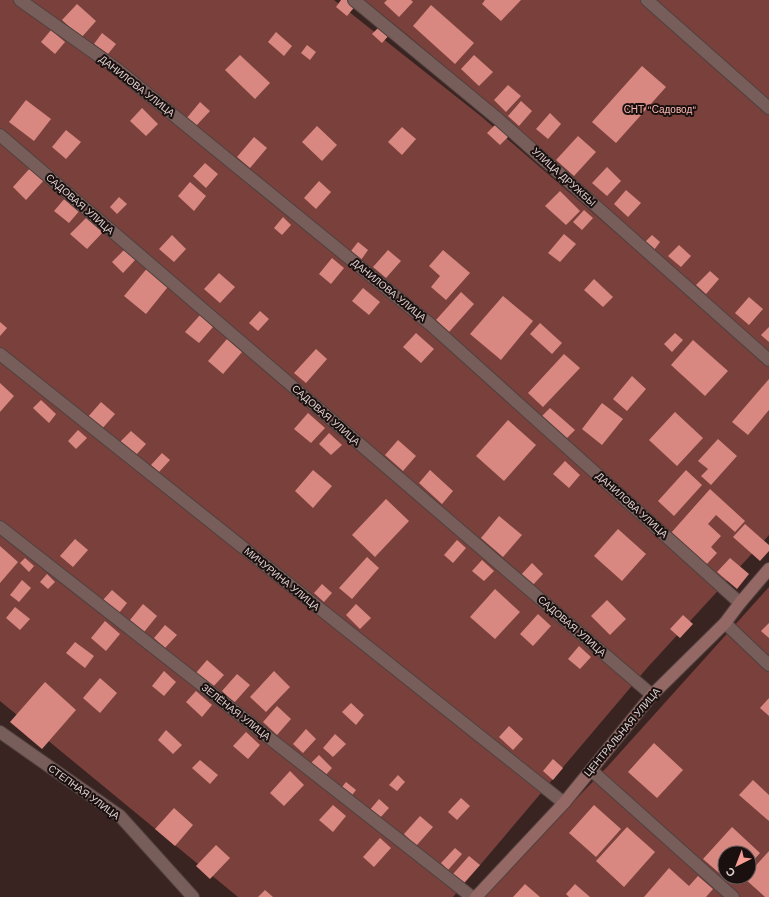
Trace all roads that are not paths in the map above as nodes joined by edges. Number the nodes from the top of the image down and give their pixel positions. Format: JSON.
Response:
{"nodes":[{"id":1,"x":20,"y":0,"type":"edge"},
{"id":2,"x":354,"y":0,"type":"edge"},
{"id":3,"x":647,"y":0,"type":"edge"},
{"id":4,"x":769,"y":108,"type":"edge"},
{"id":5,"x":0,"y":135,"type":"edge"},
{"id":6,"x":0,"y":354,"type":"edge"},
{"id":7,"x":769,"y":360,"type":"edge"},
{"id":8,"x":0,"y":527,"type":"edge"},
{"id":9,"x":769,"y":569,"type":"edge"},
{"id":10,"x":740,"y":603,"type":"junction"},
{"id":11,"x":725,"y":623,"type":"junction"},
{"id":12,"x":769,"y":665,"type":"edge"},
{"id":13,"x":652,"y":694,"type":"junction"},
{"id":14,"x":0,"y":732,"type":"edge"},
{"id":15,"x":591,"y":770,"type":"junction"},
{"id":16,"x":564,"y":803,"type":"junction"},
{"id":17,"x":192,"y":897,"type":"edge"},
{"id":18,"x":472,"y":897,"type":"edge"},
{"id":19,"x":476,"y":897,"type":"edge"},
{"id":20,"x":733,"y":897,"type":"edge"}],
"edges":[{"from":1,"to":10,"type":"street","name":"ДАНИЛОВА УЛИЦА"},
{"from":2,"to":7,"type":"street","name":"УЛИЦА ДРУЖБЫ"},
{"from":3,"to":4,"type":"street"},
{"from":5,"to":13,"type":"street","name":"САДОВАЯ УЛИЦА"},
{"from":6,"to":16,"type":"street","name":"МИЧУРИНА УЛИЦА"},
{"from":8,"to":18,"type":"street","name":"ЗЕЛЁНАЯ УЛИЦА"},
{"from":9,"to":10,"type":"street","name":"ЦЕНТРАЛЬНАЯ УЛИЦА"},
{"from":10,"to":11,"type":"street","name":"ЦЕНТРАЛЬНАЯ УЛИЦА"},
{"from":11,"to":12,"type":"street"},
{"from":11,"to":13,"type":"street","name":"ЦЕНТРАЛЬНАЯ УЛИЦА"},
{"from":13,"to":15,"type":"street","name":"ЦЕНТРАЛЬНАЯ УЛИЦА"},
{"from":14,"to":17,"type":"street","name":"СТЕПНАЯ УЛИЦА"},
{"from":15,"to":16,"type":"street","name":"ЦЕНТРАЛЬНАЯ УЛИЦА"},
{"from":15,"to":20,"type":"street"},
{"from":16,"to":19,"type":"street","name":"ЦЕНТРАЛЬНАЯ УЛИЦА"}]}
